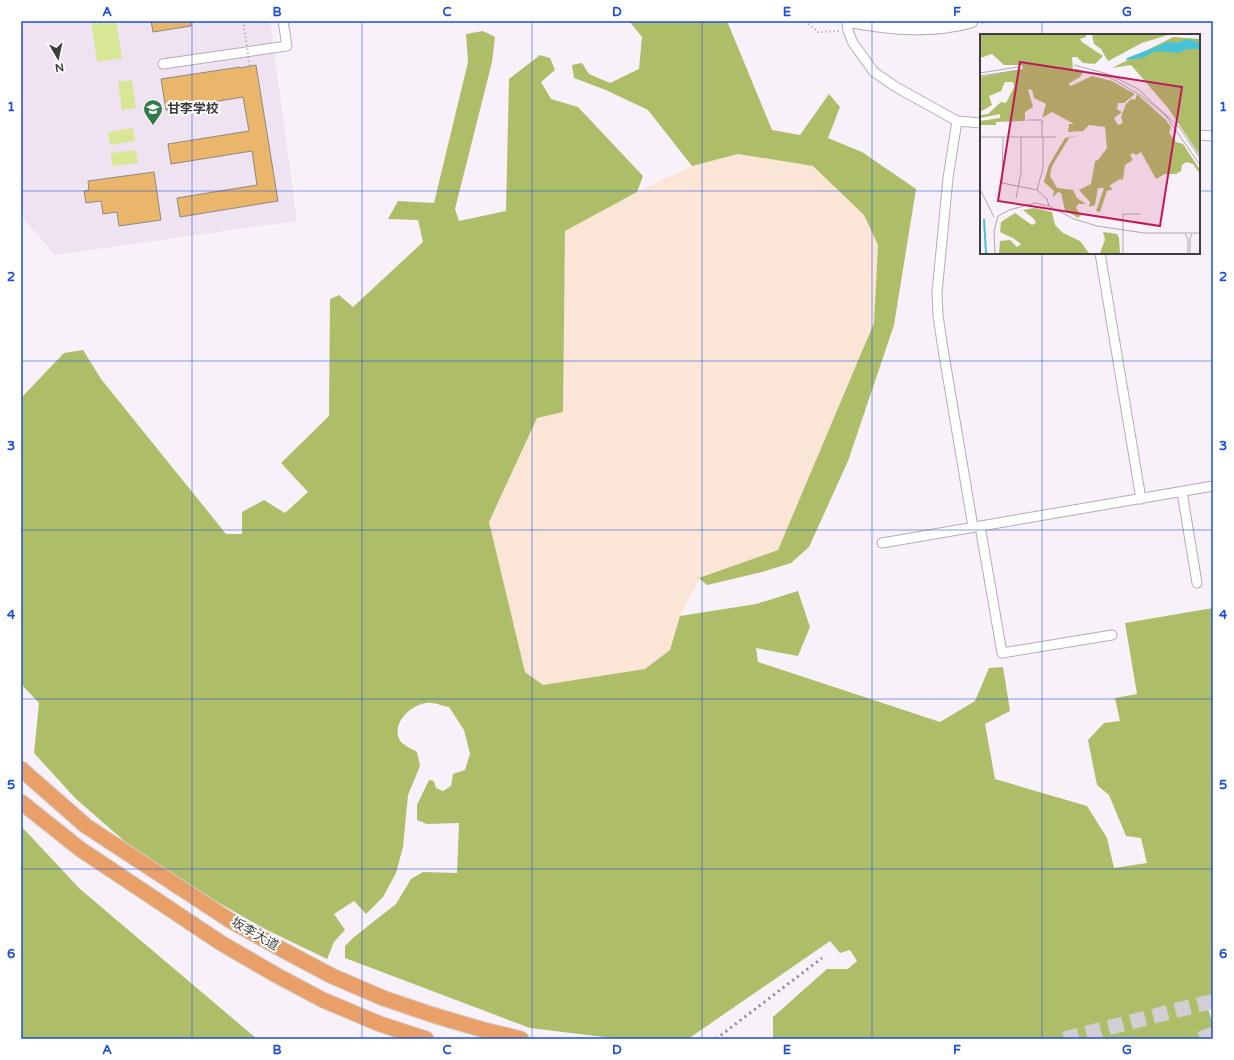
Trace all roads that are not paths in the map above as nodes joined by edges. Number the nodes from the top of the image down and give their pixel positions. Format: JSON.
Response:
{"nodes":[{"id":1,"x":284,"y":21,"type":"edge"},
{"id":2,"x":847,"y":21,"type":"edge"},
{"id":3,"x":852,"y":21,"type":"edge"},
{"id":4,"x":971,"y":21,"type":"edge"},
{"id":5,"x":163,"y":64,"type":"dead end"},
{"id":6,"x":957,"y":121,"type":"junction"},
{"id":7,"x":980,"y":123,"type":"edge"},
{"id":8,"x":1200,"y":135,"type":"edge"},
{"id":9,"x":1213,"y":136,"type":"edge"},
{"id":10,"x":1100,"y":254,"type":"edge"},
{"id":11,"x":1213,"y":486,"type":"edge"},
{"id":12,"x":1182,"y":492,"type":"junction"},
{"id":13,"x":1141,"y":499,"type":"junction"},
{"id":14,"x":977,"y":527,"type":"junction"},
{"id":15,"x":882,"y":543,"type":"dead end"},
{"id":16,"x":1197,"y":583,"type":"dead end"},
{"id":17,"x":1112,"y":635,"type":"dead end"},
{"id":18,"x":21,"y":769,"type":"edge"},
{"id":19,"x":21,"y":802,"type":"edge"},
{"id":20,"x":426,"y":1039,"type":"edge"},
{"id":21,"x":521,"y":1039,"type":"edge"}],
"edges":[{"from":1,"to":5,"type":"street"},
{"from":2,"to":6,"type":"street"},
{"from":3,"to":4,"type":"main road"},
{"from":6,"to":7,"type":"street"},
{"from":6,"to":14,"type":"street"},
{"from":8,"to":9,"type":"street"},
{"from":10,"to":13,"type":"street"},
{"from":11,"to":12,"type":"street"},
{"from":12,"to":13,"type":"street"},
{"from":12,"to":16,"type":"street"},
{"from":13,"to":14,"type":"street"},
{"from":14,"to":15,"type":"street"},
{"from":14,"to":17,"type":"street"},
{"from":18,"to":21,"type":"main road","name":"坂李大道"},
{"from":19,"to":20,"type":"main road","name":"坂李大道"}]}
